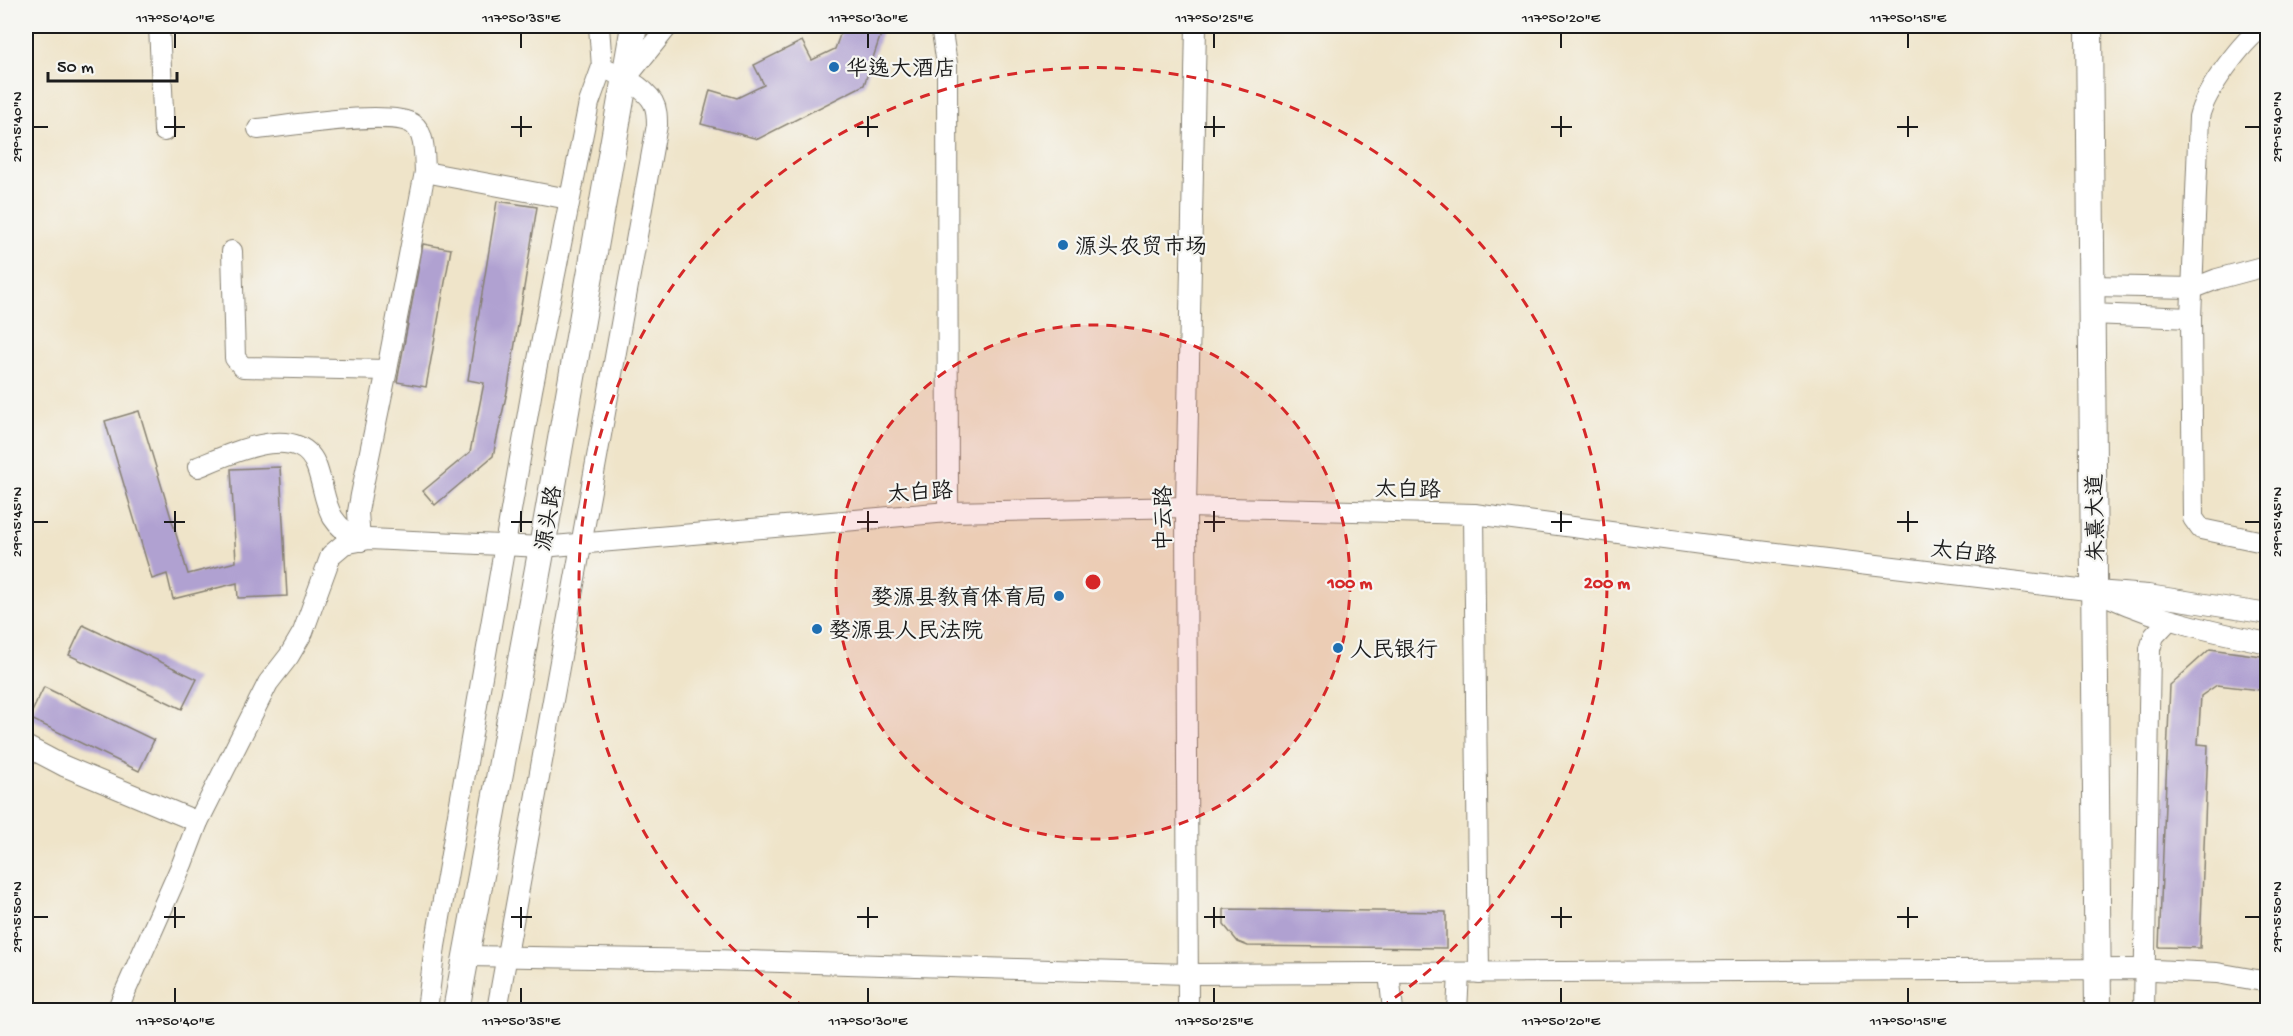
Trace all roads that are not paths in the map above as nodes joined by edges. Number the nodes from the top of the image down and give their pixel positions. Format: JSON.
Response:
{"nodes":[{"id":1,"x":159,"y":26,"type":"edge"},
{"id":2,"x":599,"y":26,"type":"edge"},
{"id":3,"x":634,"y":26,"type":"edge"},
{"id":4,"x":668,"y":26,"type":"edge"},
{"id":5,"x":941,"y":26,"type":"edge"},
{"id":6,"x":1196,"y":26,"type":"edge"},
{"id":7,"x":2089,"y":26,"type":"edge"},
{"id":8,"x":2264,"y":26,"type":"edge"},
{"id":9,"x":602,"y":67,"type":"junction"},
{"id":10,"x":626,"y":78,"type":"junction"},
{"id":11,"x":258,"y":129,"type":"dead end"},
{"id":12,"x":164,"y":131,"type":"dead end"},
{"id":13,"x":425,"y":172,"type":"junction"},
{"id":14,"x":569,"y":199,"type":"junction"},
{"id":15,"x":232,"y":251,"type":"dead end"},
{"id":16,"x":2268,"y":268,"type":"edge"},
{"id":17,"x":2091,"y":286,"type":"junction"},
{"id":18,"x":2194,"y":288,"type":"junction"},
{"id":19,"x":2091,"y":314,"type":"junction"},
{"id":20,"x":2191,"y":318,"type":"junction"},
{"id":21,"x":387,"y":370,"type":"junction"},
{"id":22,"x":198,"y":467,"type":"dead end"},
{"id":23,"x":1186,"y":507,"type":"junction"},
{"id":24,"x":948,"y":512,"type":"junction"},
{"id":25,"x":1474,"y":514,"type":"junction"},
{"id":26,"x":360,"y":541,"type":"junction"},
{"id":27,"x":2268,"y":543,"type":"edge"},
{"id":28,"x":582,"y":544,"type":"junction"},
{"id":29,"x":505,"y":546,"type":"junction"},
{"id":30,"x":542,"y":547,"type":"junction"},
{"id":31,"x":2096,"y":591,"type":"junction"},
{"id":32,"x":2268,"y":614,"type":"edge"},
{"id":33,"x":2169,"y":620,"type":"junction"},
{"id":34,"x":2268,"y":643,"type":"edge"},
{"id":35,"x":26,"y":746,"type":"edge"},
{"id":36,"x":198,"y":822,"type":"junction"},
{"id":37,"x":465,"y":956,"type":"junction"},
{"id":38,"x":506,"y":958,"type":"junction"},
{"id":39,"x":2098,"y":969,"type":"junction"},
{"id":40,"x":2145,"y":970,"type":"junction"},
{"id":41,"x":1188,"y":974,"type":"junction"},
{"id":42,"x":1389,"y":974,"type":"junction"},
{"id":43,"x":1469,"y":974,"type":"junction"},
{"id":44,"x":2268,"y":982,"type":"edge"},
{"id":45,"x":117,"y":1011,"type":"edge"},
{"id":46,"x":427,"y":1011,"type":"edge"},
{"id":47,"x":456,"y":1011,"type":"edge"},
{"id":48,"x":497,"y":1011,"type":"edge"},
{"id":49,"x":1188,"y":1011,"type":"edge"},
{"id":50,"x":1393,"y":1011,"type":"edge"},
{"id":51,"x":1457,"y":1011,"type":"edge"},
{"id":52,"x":2098,"y":1011,"type":"edge"},
{"id":53,"x":2144,"y":1011,"type":"edge"}],
"edges":[{"from":1,"to":12,"type":"street"},
{"from":2,"to":9,"type":"street"},
{"from":3,"to":10,"type":"main road","name":"源头路"},
{"from":4,"to":10,"type":"street"},
{"from":5,"to":24,"type":"street"},
{"from":6,"to":23,"type":"street","name":"中云路"},
{"from":7,"to":17,"type":"main road","name":"朱熹大道"},
{"from":8,"to":18,"type":"street"},
{"from":9,"to":10,"type":"street"},
{"from":9,"to":14,"type":"street"},
{"from":10,"to":28,"type":"street"},
{"from":10,"to":30,"type":"main road","name":"源头路"},
{"from":11,"to":13,"type":"street"},
{"from":13,"to":14,"type":"street"},
{"from":13,"to":21,"type":"street"},
{"from":14,"to":29,"type":"street"},
{"from":15,"to":21,"type":"street"},
{"from":16,"to":18,"type":"street"},
{"from":17,"to":18,"type":"street"},
{"from":17,"to":19,"type":"main road","name":"朱熹大道"},
{"from":18,"to":20,"type":"street"},
{"from":19,"to":20,"type":"street"},
{"from":19,"to":31,"type":"main road","name":"朱熹大道"},
{"from":20,"to":27,"type":"street"},
{"from":21,"to":26,"type":"street"},
{"from":22,"to":26,"type":"street"},
{"from":23,"to":24,"type":"street","name":"太白路"},
{"from":23,"to":25,"type":"street","name":"太白路"},
{"from":23,"to":41,"type":"street","name":"中云路"},
{"from":24,"to":28,"type":"street","name":"太白路"},
{"from":25,"to":31,"type":"street","name":"太白路"},
{"from":25,"to":43,"type":"street"},
{"from":26,"to":29,"type":"street","name":"太白路"},
{"from":26,"to":36,"type":"street"},
{"from":28,"to":30,"type":"street","name":"太白路"},
{"from":28,"to":38,"type":"street"},
{"from":29,"to":30,"type":"street","name":"太白路"},
{"from":29,"to":46,"type":"street"},
{"from":30,"to":37,"type":"main road","name":"源头路"},
{"from":31,"to":32,"type":"street","name":"太白路"},
{"from":31,"to":33,"type":"street"},
{"from":31,"to":39,"type":"main road","name":"朱熹大道"},
{"from":33,"to":34,"type":"street"},
{"from":33,"to":40,"type":"street"},
{"from":35,"to":36,"type":"street"},
{"from":36,"to":45,"type":"street"},
{"from":37,"to":38,"type":"street"},
{"from":37,"to":47,"type":"main road","name":"源头路"},
{"from":38,"to":41,"type":"street"},
{"from":38,"to":48,"type":"street"},
{"from":39,"to":40,"type":"street"},
{"from":39,"to":43,"type":"street"},
{"from":39,"to":52,"type":"main road","name":"朱熹大道"},
{"from":40,"to":44,"type":"street"},
{"from":40,"to":53,"type":"street"},
{"from":41,"to":42,"type":"street"},
{"from":41,"to":49,"type":"street","name":"中云路"},
{"from":42,"to":43,"type":"street"},
{"from":42,"to":50,"type":"street"},
{"from":43,"to":51,"type":"street"}]}
